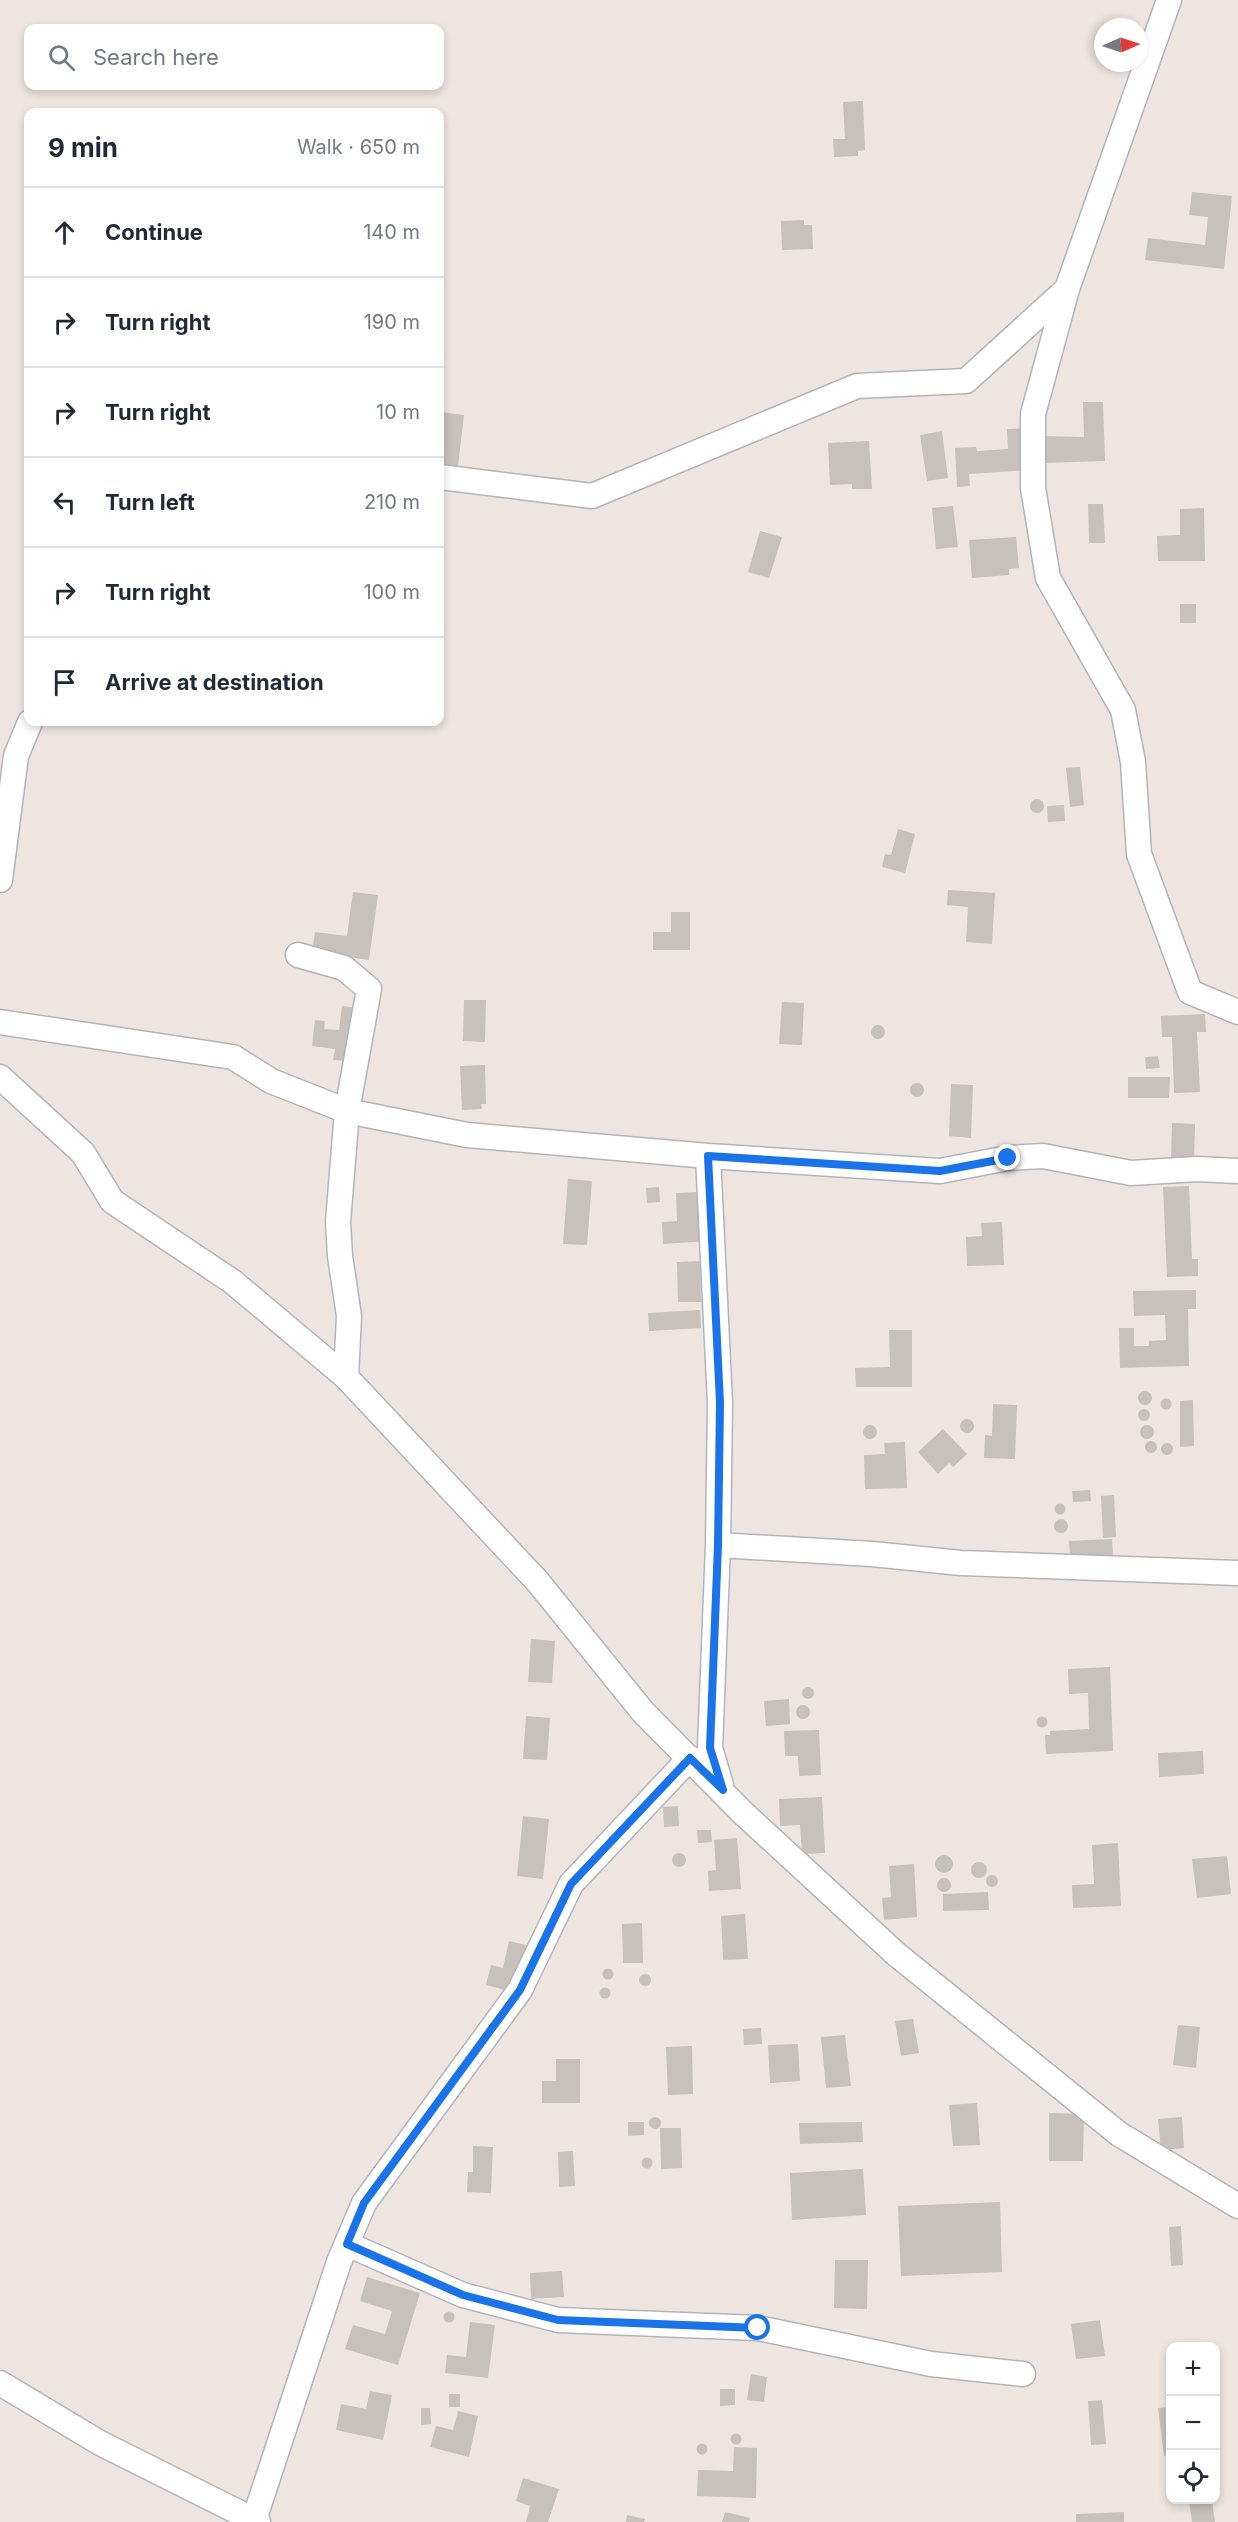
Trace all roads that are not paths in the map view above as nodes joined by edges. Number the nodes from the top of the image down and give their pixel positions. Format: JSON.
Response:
{"nodes":[{"id":1,"x":1169,"y":0,"type":"edge"},
{"id":2,"x":1067,"y":289,"type":"junction"},
{"id":3,"x":444,"y":478,"type":"edge"},
{"id":4,"x":28,"y":726,"type":"edge"},
{"id":5,"x":0,"y":880,"type":"edge"},
{"id":6,"x":298,"y":955,"type":"dead end"},
{"id":7,"x":1238,"y":1012,"type":"edge"},
{"id":8,"x":0,"y":1022,"type":"edge"},
{"id":9,"x":0,"y":1077,"type":"edge"},
{"id":10,"x":347,"y":1111,"type":"junction"},
{"id":11,"x":708,"y":1156,"type":"junction"},
{"id":12,"x":1238,"y":1171,"type":"edge"},
{"id":13,"x":346,"y":1377,"type":"junction"},
{"id":14,"x":718,"y":1545,"type":"junction"},
{"id":15,"x":1238,"y":1573,"type":"edge"},
{"id":16,"x":690,"y":1758,"type":"junction"},
{"id":17,"x":723,"y":1790,"type":"junction"},
{"id":18,"x":1238,"y":2206,"type":"edge"},
{"id":19,"x":347,"y":2244,"type":"junction"},
{"id":20,"x":1023,"y":2374,"type":"dead end"},
{"id":21,"x":0,"y":2383,"type":"edge"},
{"id":22,"x":256,"y":2521,"type":"edge"}],
"edges":[{"from":1,"to":2,"type":"street"},
{"from":2,"to":3,"type":"street"},
{"from":2,"to":7,"type":"street"},
{"from":4,"to":5,"type":"street"},
{"from":6,"to":10,"type":"street"},
{"from":8,"to":10,"type":"street"},
{"from":9,"to":13,"type":"street"},
{"from":10,"to":11,"type":"street"},
{"from":10,"to":13,"type":"street"},
{"from":11,"to":12,"type":"street"},
{"from":11,"to":14,"type":"street"},
{"from":13,"to":16,"type":"street"},
{"from":14,"to":15,"type":"street"},
{"from":14,"to":17,"type":"street"},
{"from":16,"to":17,"type":"street"},
{"from":16,"to":19,"type":"street"},
{"from":17,"to":18,"type":"street"},
{"from":19,"to":20,"type":"street"},
{"from":19,"to":22,"type":"street"},
{"from":21,"to":22,"type":"street"}]}
